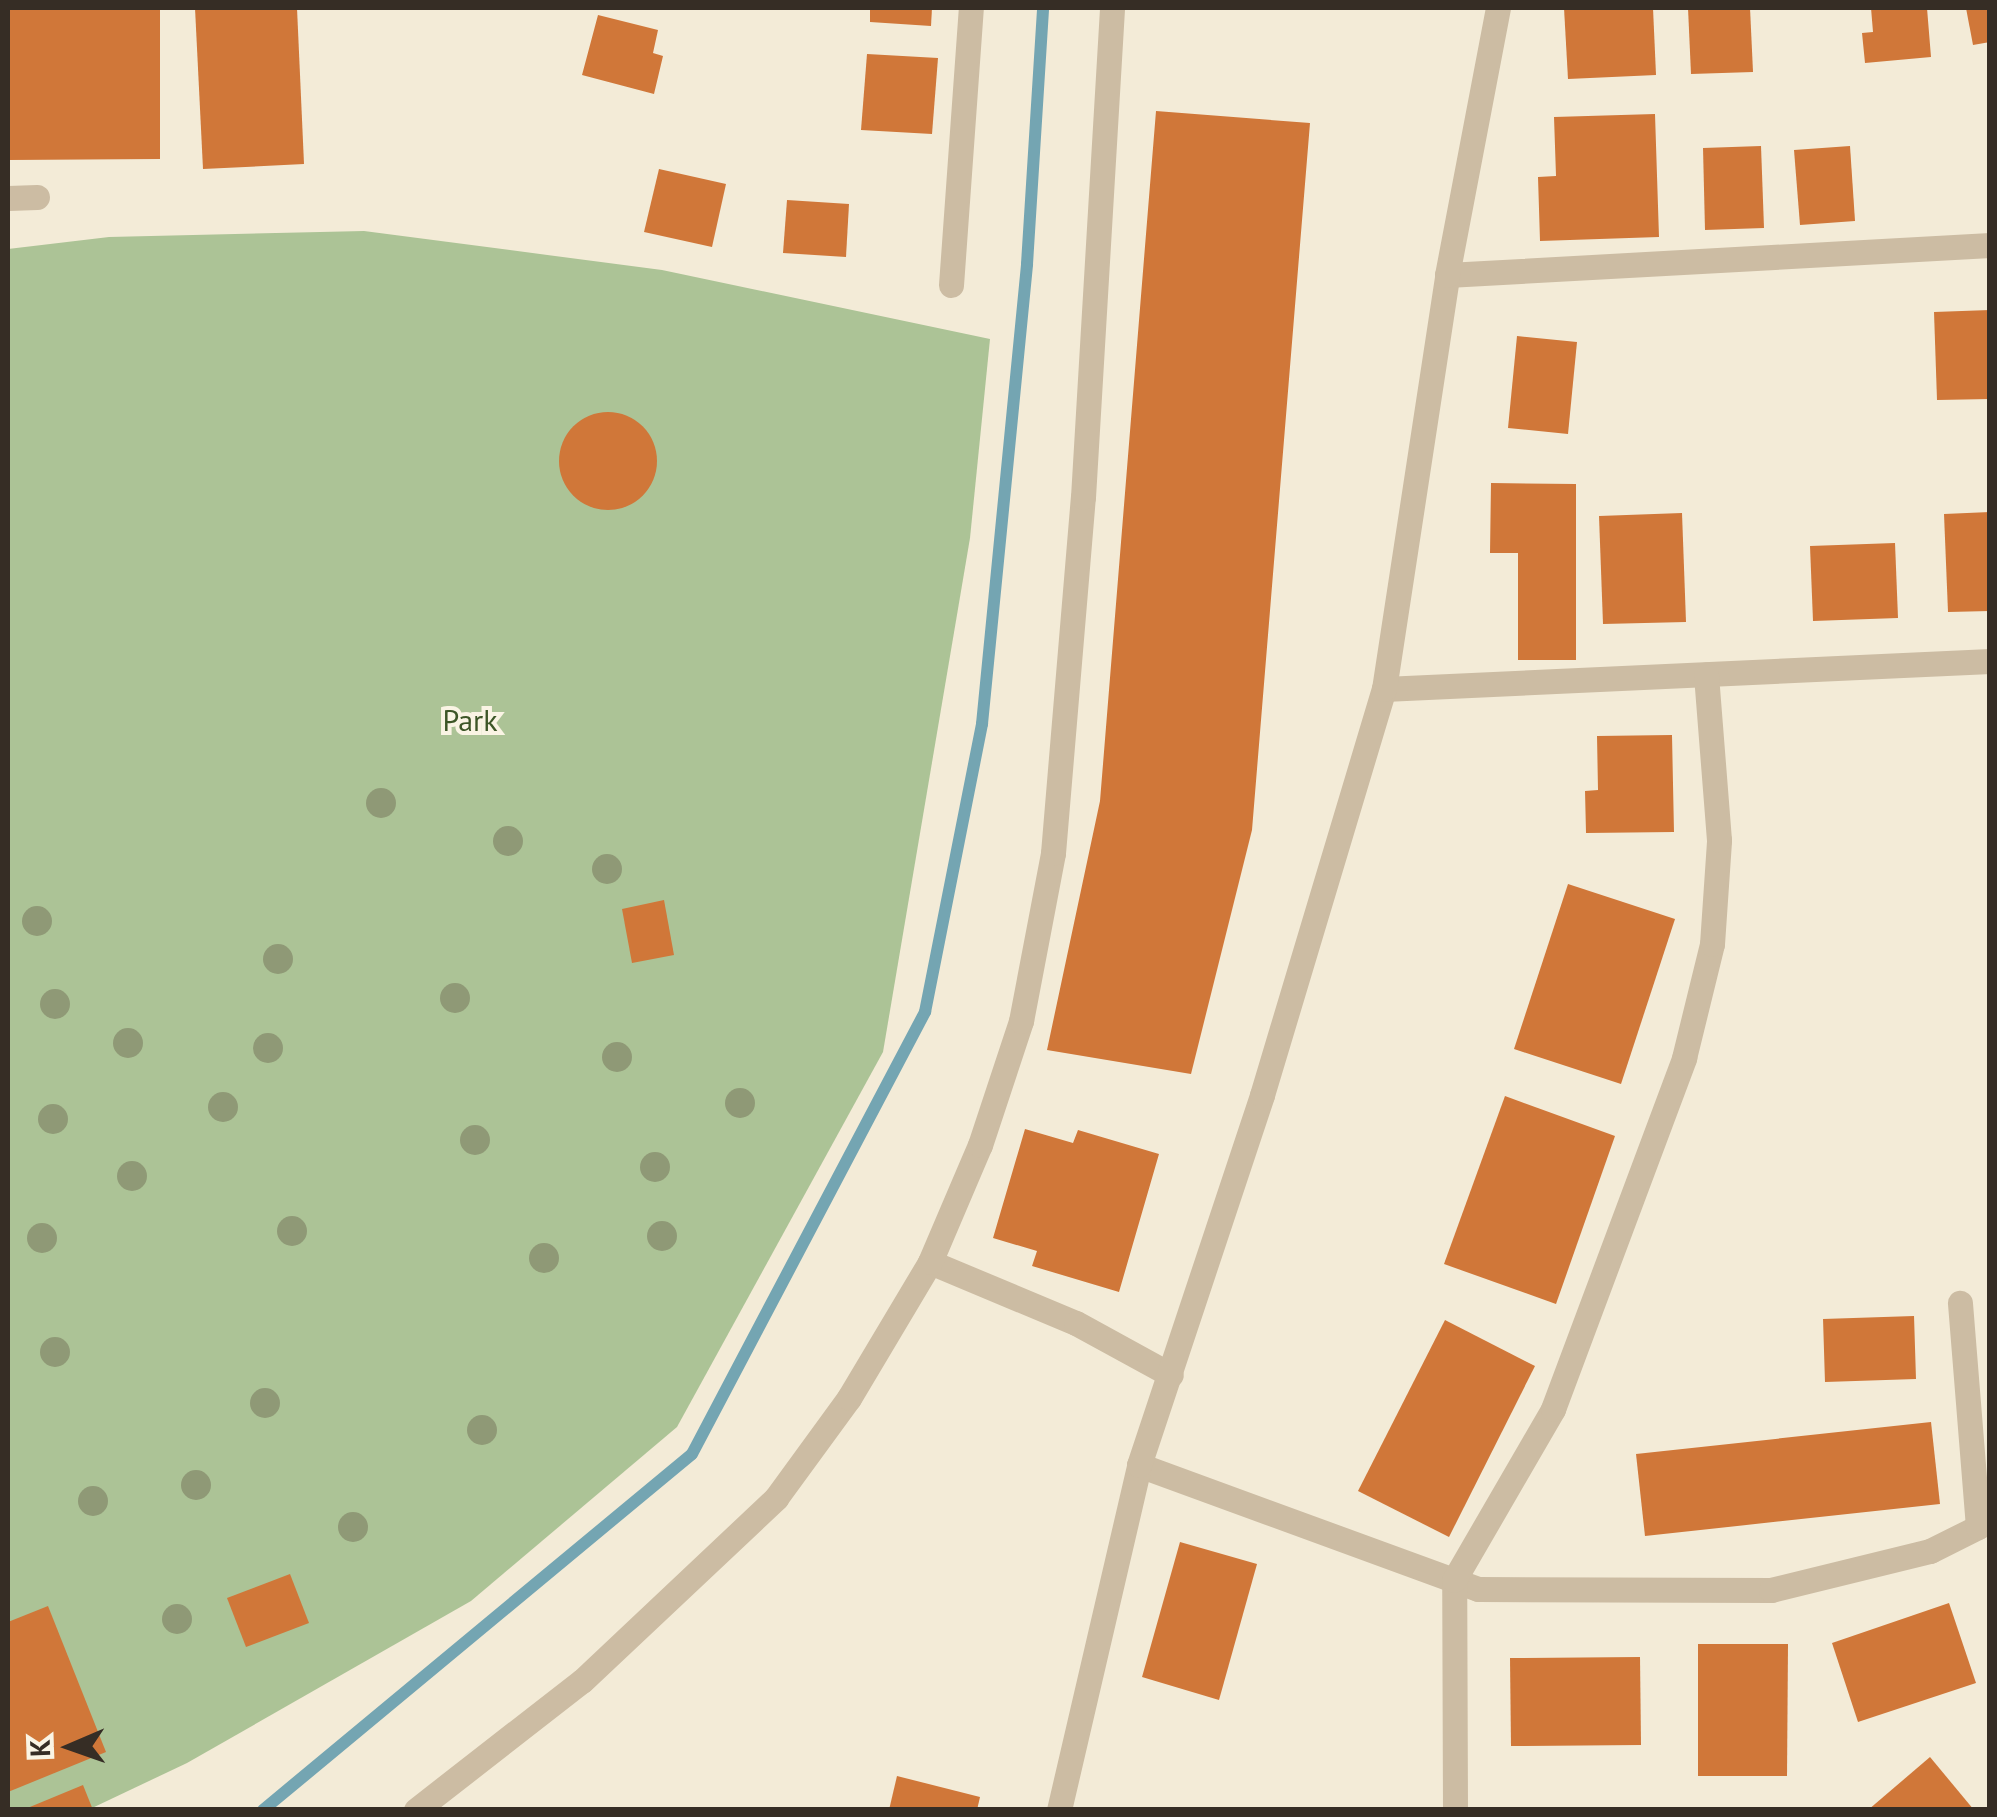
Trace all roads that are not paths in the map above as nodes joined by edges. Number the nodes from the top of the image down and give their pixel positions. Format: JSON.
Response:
{"nodes":[{"id":1,"x":971,"y":8,"type":"edge"},
{"id":2,"x":1112,"y":8,"type":"edge"},
{"id":3,"x":1498,"y":8,"type":"edge"},
{"id":4,"x":36,"y":197,"type":"dead end"},
{"id":5,"x":8,"y":198,"type":"edge"},
{"id":6,"x":1990,"y":244,"type":"edge"},
{"id":7,"x":1447,"y":275,"type":"junction"},
{"id":8,"x":951,"y":285,"type":"dead end"},
{"id":9,"x":1990,"y":662,"type":"edge"},
{"id":10,"x":1706,"y":675,"type":"junction"},
{"id":11,"x":1384,"y":689,"type":"junction"},
{"id":12,"x":930,"y":1262,"type":"junction"},
{"id":13,"x":1960,"y":1303,"type":"dead end"},
{"id":14,"x":1171,"y":1375,"type":"junction"},
{"id":15,"x":1139,"y":1465,"type":"junction"},
{"id":16,"x":1454,"y":1580,"type":"junction"},
{"id":17,"x":416,"y":1810,"type":"edge"},
{"id":18,"x":1059,"y":1810,"type":"edge"},
{"id":19,"x":1455,"y":1810,"type":"edge"}],
"edges":[{"from":1,"to":8,"type":"street"},
{"from":2,"to":12,"type":"street"},
{"from":3,"to":7,"type":"street"},
{"from":4,"to":5,"type":"street"},
{"from":6,"to":7,"type":"street"},
{"from":7,"to":11,"type":"street"},
{"from":9,"to":10,"type":"street"},
{"from":10,"to":11,"type":"street"},
{"from":10,"to":16,"type":"street"},
{"from":11,"to":14,"type":"street"},
{"from":12,"to":14,"type":"street"},
{"from":12,"to":17,"type":"street"},
{"from":13,"to":16,"type":"street"},
{"from":14,"to":15,"type":"street"},
{"from":15,"to":16,"type":"street"},
{"from":15,"to":18,"type":"street"},
{"from":16,"to":19,"type":"street"}]}
